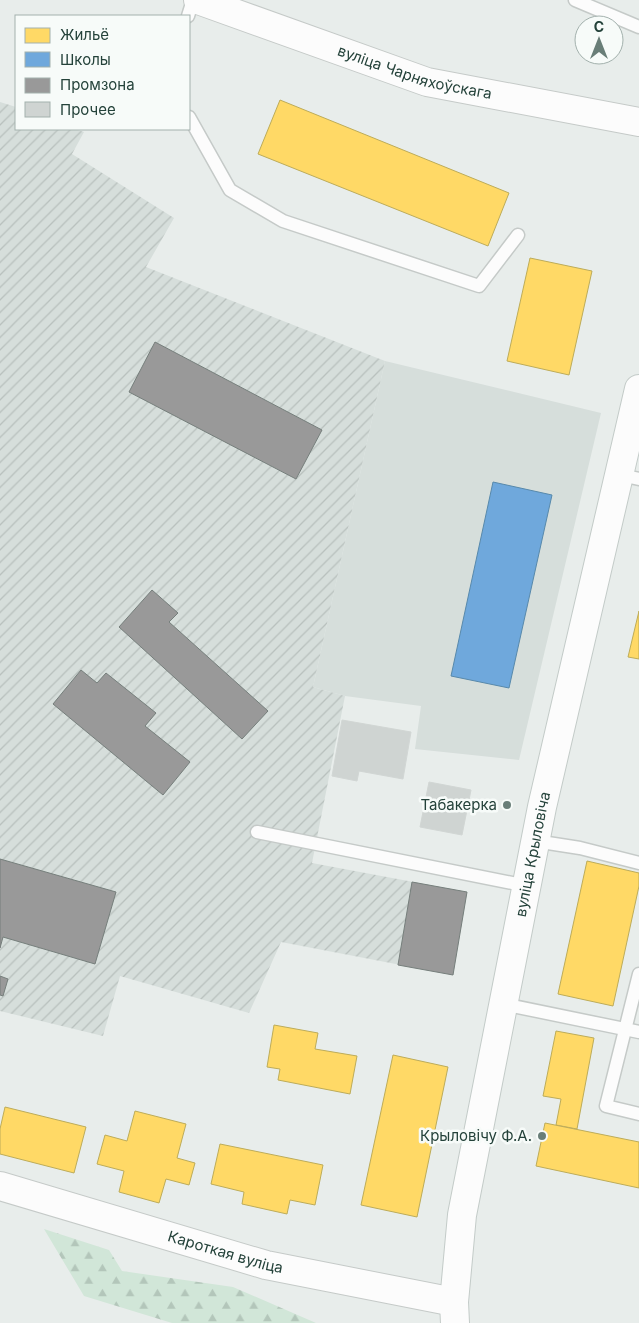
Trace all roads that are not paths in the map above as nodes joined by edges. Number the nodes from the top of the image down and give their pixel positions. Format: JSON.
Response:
{"nodes":[{"id":1,"x":193,"y":0,"type":"edge"},
{"id":2,"x":198,"y":0,"type":"edge"},
{"id":3,"x":575,"y":0,"type":"edge"},
{"id":4,"x":188,"y":15,"type":"edge"},
{"id":5,"x":639,"y":27,"type":"edge"},
{"id":6,"x":190,"y":119,"type":"edge"},
{"id":7,"x":639,"y":122,"type":"edge"},
{"id":8,"x":518,"y":235,"type":"dead end"},
{"id":9,"x":639,"y":389,"type":"edge"},
{"id":10,"x":629,"y":477,"type":"edge"},
{"id":11,"x":258,"y":832,"type":"dead end"},
{"id":12,"x":535,"y":841,"type":"junction"},
{"id":13,"x":639,"y":863,"type":"edge"},
{"id":14,"x":526,"y":886,"type":"junction"},
{"id":15,"x":639,"y":974,"type":"edge"},
{"id":16,"x":503,"y":1004,"type":"junction"},
{"id":17,"x":626,"y":1030,"type":"junction"},
{"id":18,"x":639,"y":1032,"type":"edge"},
{"id":19,"x":639,"y":1114,"type":"edge"},
{"id":20,"x":0,"y":1186,"type":"edge"},
{"id":21,"x":455,"y":1313,"type":"edge"}],
"edges":[{"from":1,"to":4,"type":"lane"},
{"from":2,"to":7,"type":"main road","name":"вуліца Чарняхоўскага"},
{"from":3,"to":5,"type":"lane"},
{"from":6,"to":8,"type":"lane"},
{"from":9,"to":10,"type":"main road","name":"вуліца Крыловіча"},
{"from":10,"to":12,"type":"main road","name":"вуліца Крыловіча"},
{"from":11,"to":14,"type":"lane"},
{"from":12,"to":13,"type":"lane"},
{"from":12,"to":14,"type":"main road","name":"вуліца Крыловіча"},
{"from":14,"to":16,"type":"main road","name":"вуліца Крыловіча"},
{"from":15,"to":17,"type":"lane"},
{"from":16,"to":17,"type":"lane"},
{"from":16,"to":21,"type":"main road","name":"вуліца Крыловіча"},
{"from":17,"to":18,"type":"lane"},
{"from":17,"to":19,"type":"lane"},
{"from":20,"to":21,"type":"main road","name":"Кароткая вуліца"}]}
